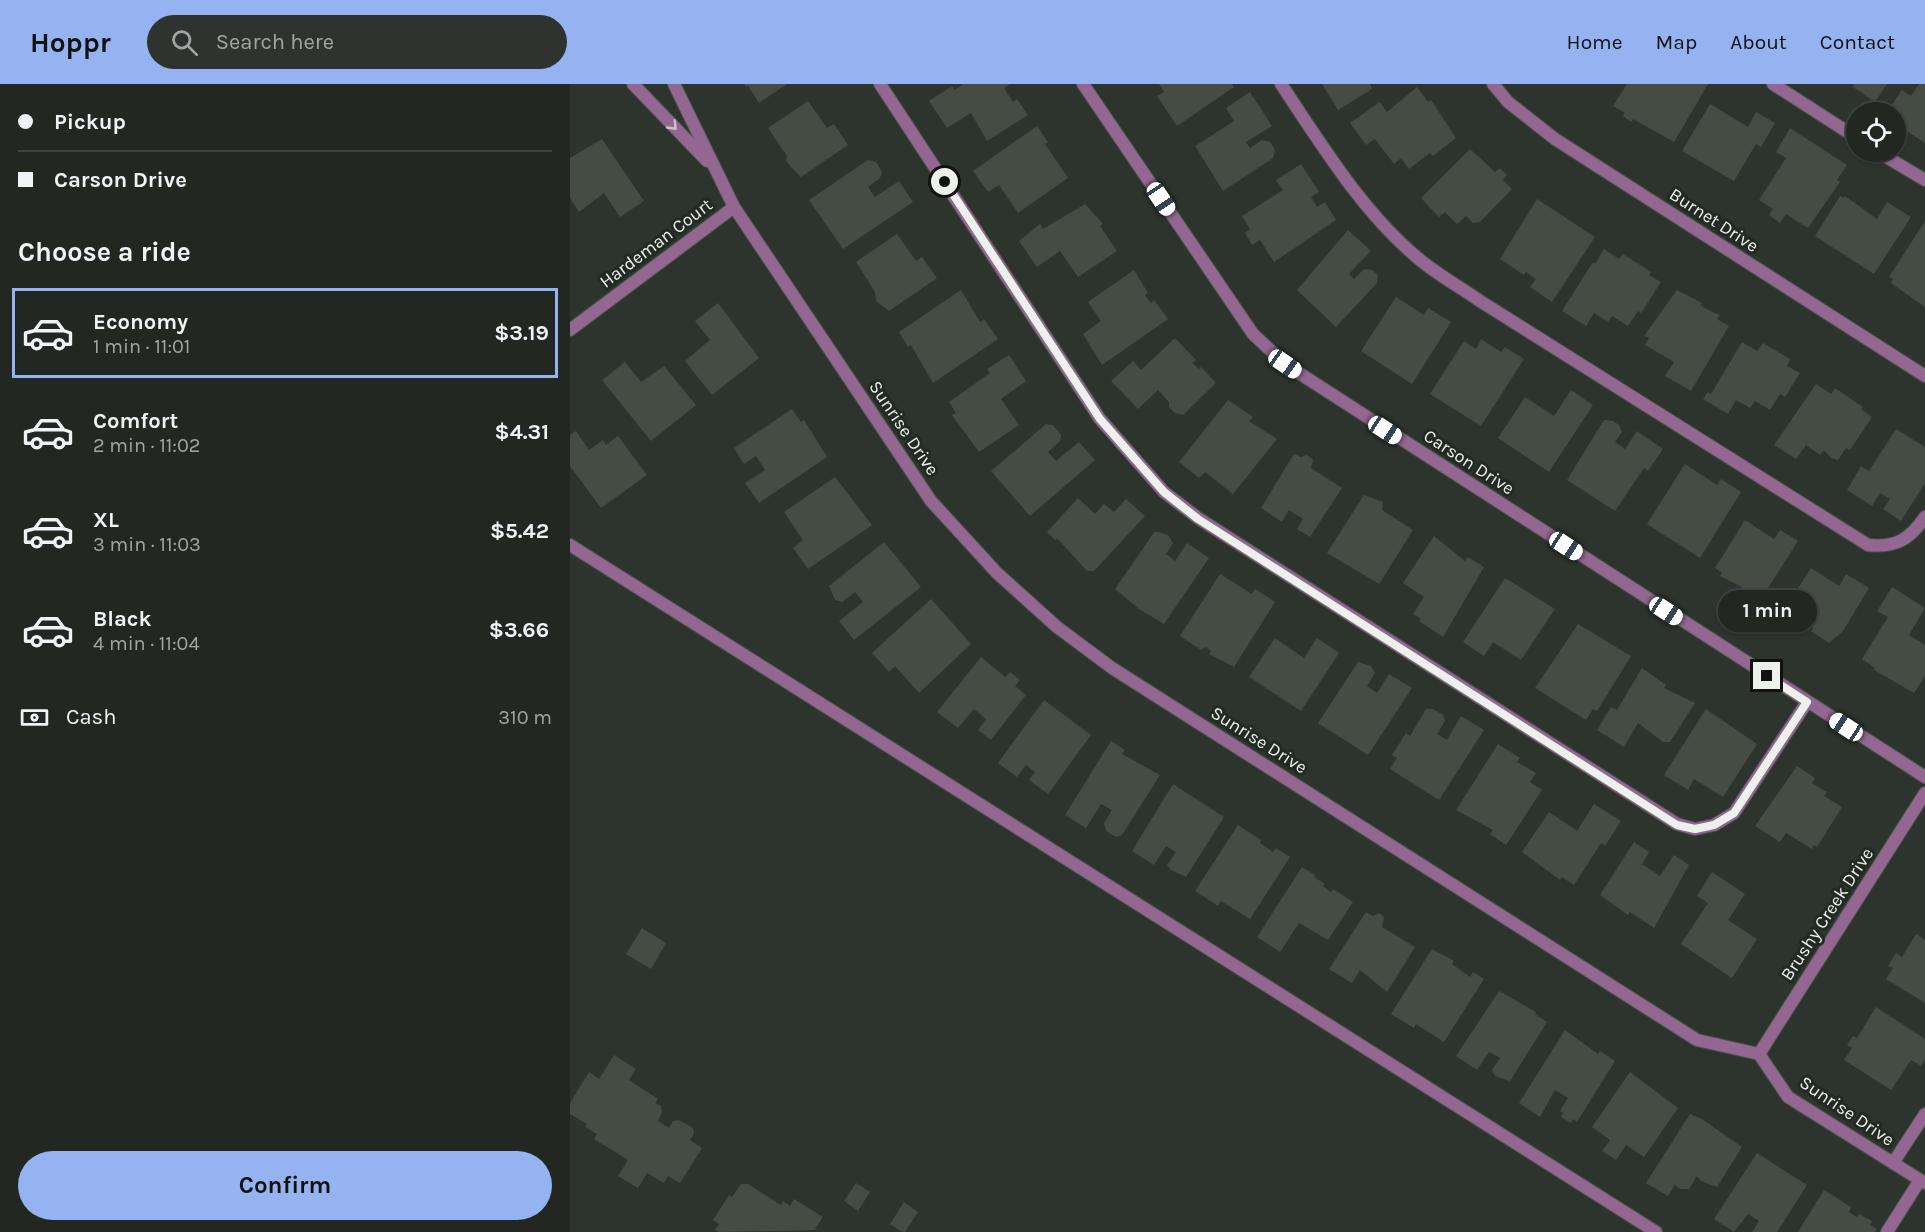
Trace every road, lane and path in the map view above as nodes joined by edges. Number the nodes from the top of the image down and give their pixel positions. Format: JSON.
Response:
{"nodes":[{"id":1,"x":633,"y":84,"type":"edge"},
{"id":2,"x":674,"y":84,"type":"edge"},
{"id":3,"x":880,"y":84,"type":"edge"},
{"id":4,"x":1083,"y":84,"type":"edge"},
{"id":5,"x":1281,"y":84,"type":"edge"},
{"id":6,"x":1493,"y":84,"type":"edge"},
{"id":7,"x":1773,"y":84,"type":"edge"},
{"id":8,"x":1846,"y":131,"type":"edge"},
{"id":9,"x":1895,"y":162,"type":"edge"},
{"id":10,"x":714,"y":168,"type":"junction"},
{"id":11,"x":1925,"y":180,"type":"edge"},
{"id":12,"x":734,"y":207,"type":"junction"},
{"id":13,"x":570,"y":330,"type":"edge"},
{"id":14,"x":1925,"y":376,"type":"edge"},
{"id":15,"x":1925,"y":517,"type":"edge"},
{"id":16,"x":570,"y":545,"type":"edge"},
{"id":17,"x":1807,"y":702,"type":"junction"},
{"id":18,"x":1925,"y":777,"type":"edge"},
{"id":19,"x":1925,"y":793,"type":"edge"},
{"id":20,"x":1759,"y":1054,"type":"junction"},
{"id":21,"x":1925,"y":1114,"type":"edge"},
{"id":22,"x":1893,"y":1163,"type":"junction"},
{"id":23,"x":1922,"y":1181,"type":"edge"},
{"id":24,"x":1656,"y":1232,"type":"edge"},
{"id":25,"x":1887,"y":1232,"type":"edge"}],
"edges":[{"from":1,"to":10,"type":"street","name":"Sunrise Drive","one_way":true},
{"from":2,"to":10,"type":"street","name":"Sunrise Drive"},
{"from":3,"to":17,"type":"street"},
{"from":4,"to":17,"type":"street","name":"Carson Drive"},
{"from":5,"to":15,"type":"street"},
{"from":6,"to":14,"type":"street","name":"Burnet Drive"},
{"from":7,"to":8,"type":"street"},
{"from":9,"to":11,"type":"street"},
{"from":10,"to":12,"type":"street","name":"Sunrise Drive"},
{"from":12,"to":13,"type":"street","name":"Hardeman Court"},
{"from":12,"to":20,"type":"street","name":"Sunrise Drive"},
{"from":16,"to":24,"type":"street"},
{"from":17,"to":18,"type":"street","name":"Carson Drive"},
{"from":19,"to":20,"type":"street","name":"Brushy Creek Drive"},
{"from":20,"to":22,"type":"street","name":"Sunrise Drive"},
{"from":21,"to":22,"type":"street"},
{"from":22,"to":23,"type":"street","name":"Sunrise Drive"},
{"from":23,"to":25,"type":"street"}]}
